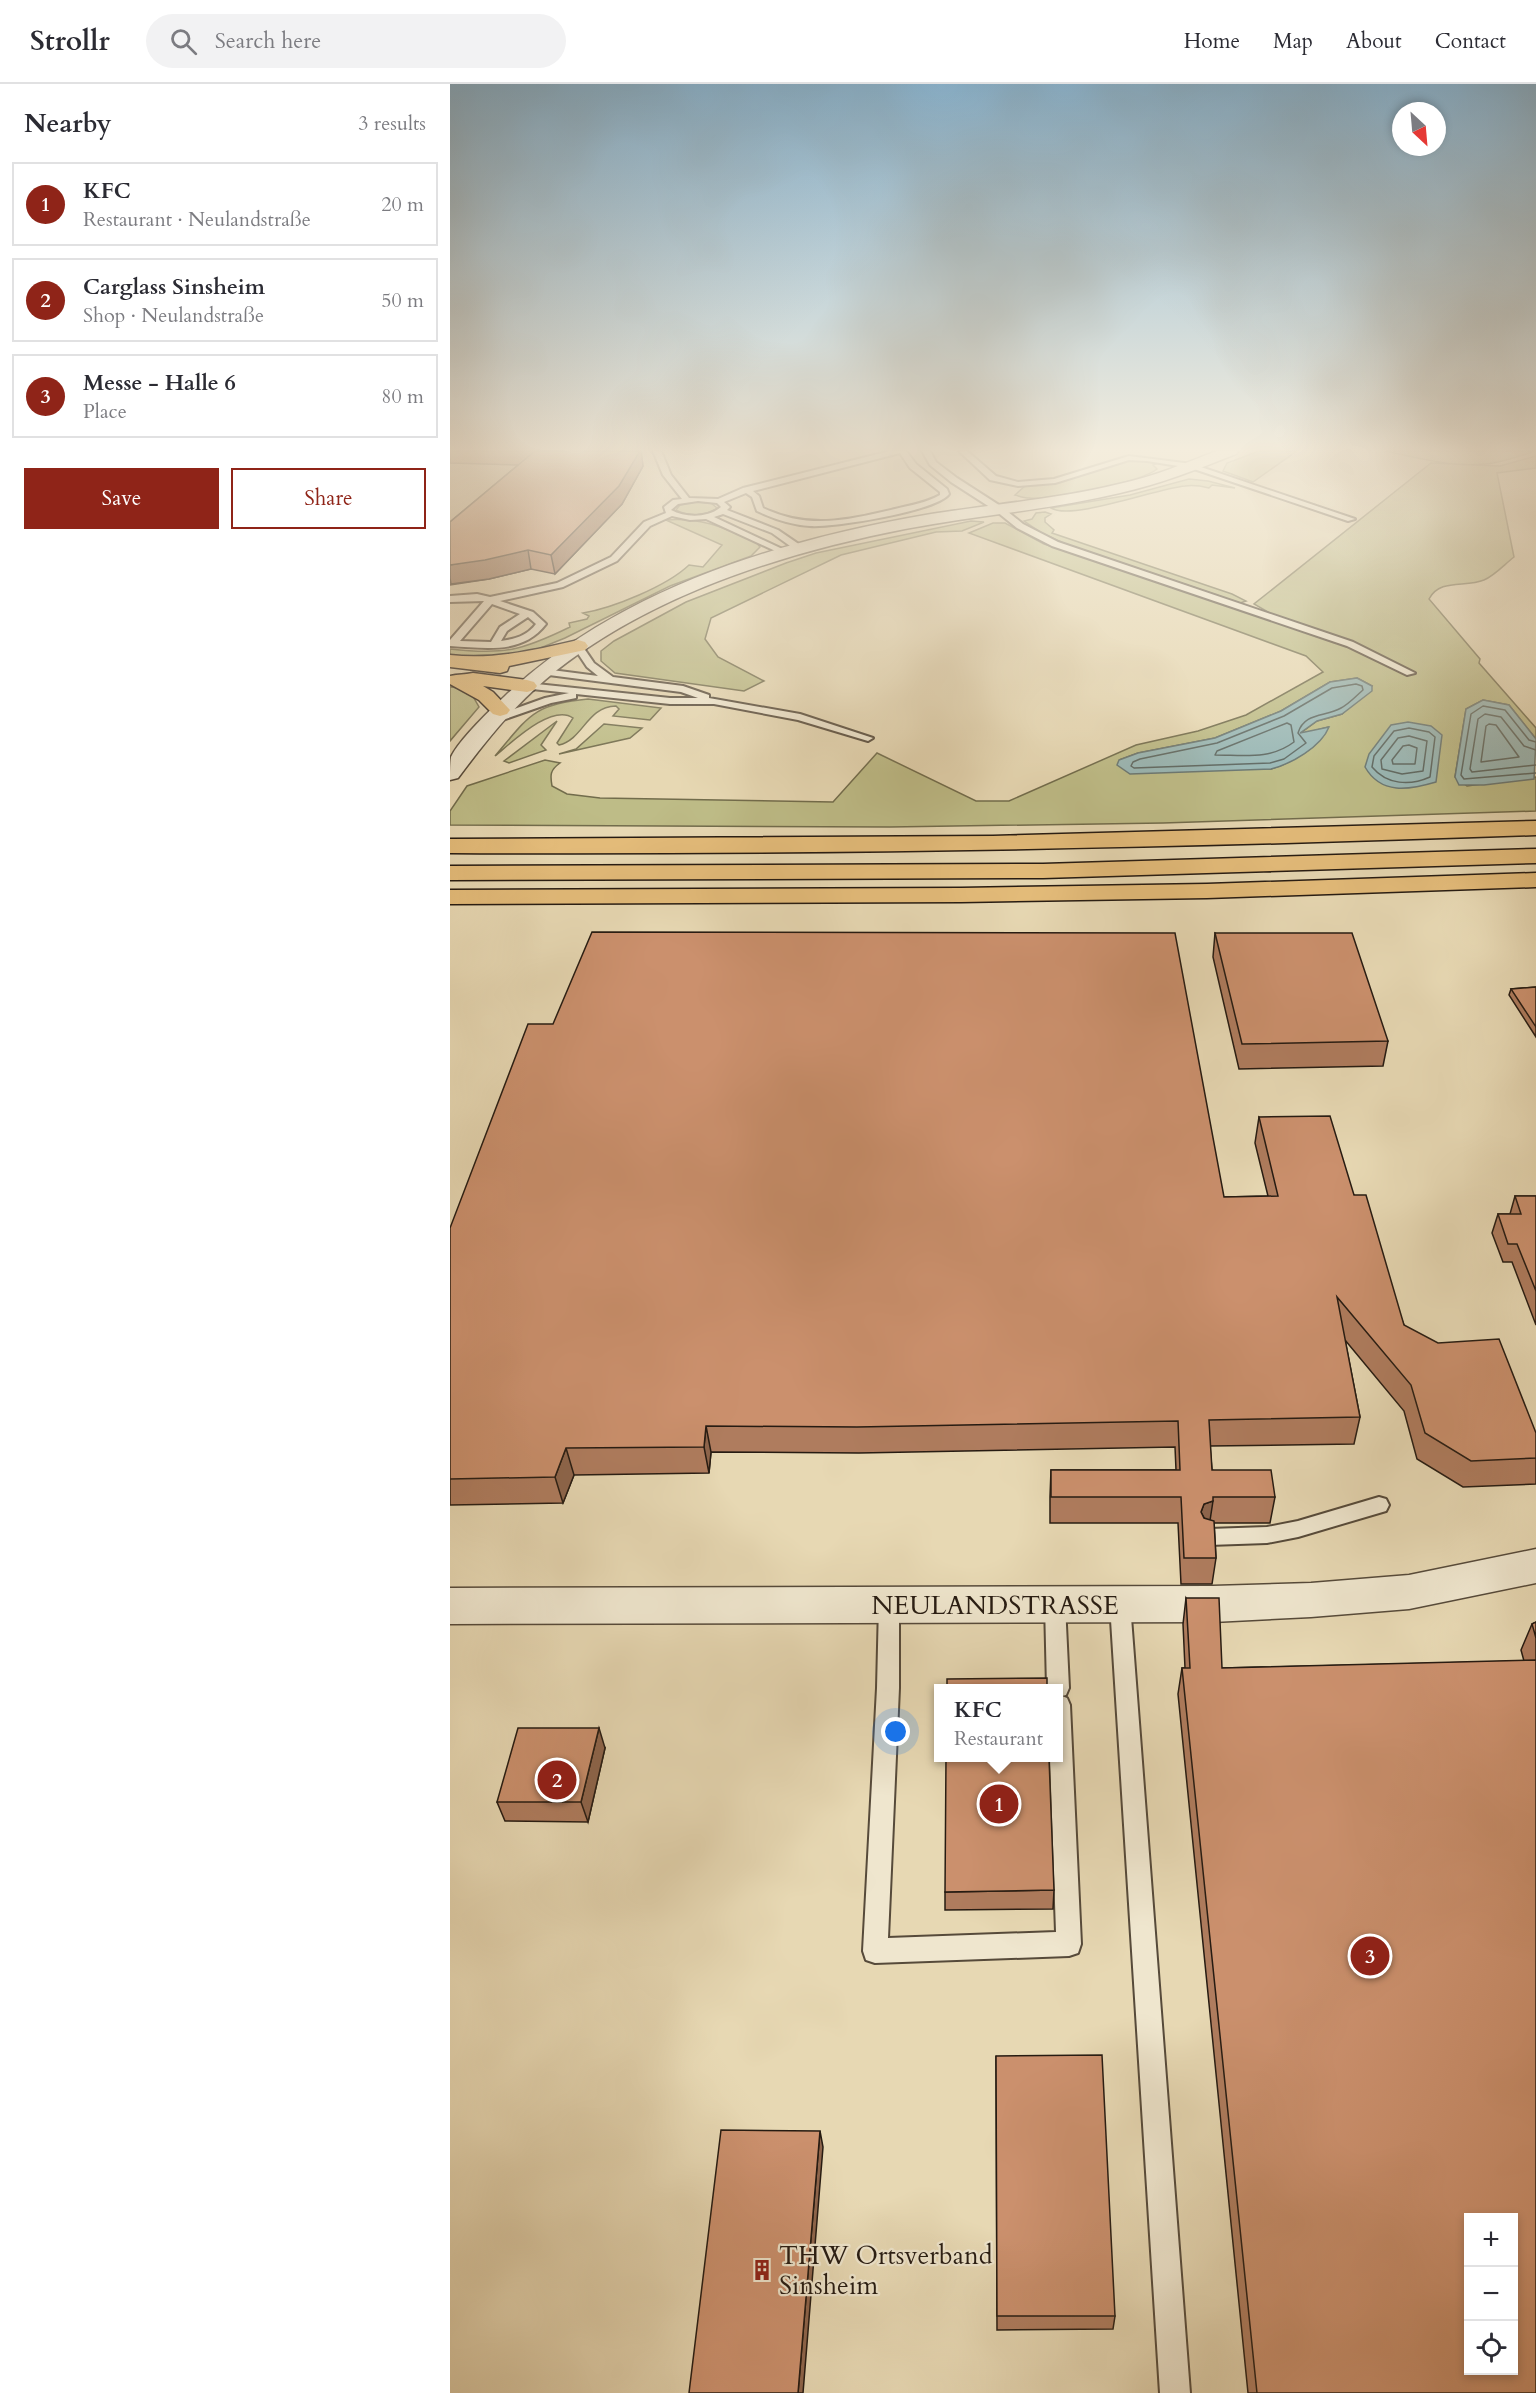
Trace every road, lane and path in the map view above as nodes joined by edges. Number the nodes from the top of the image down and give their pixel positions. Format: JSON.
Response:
{"nodes":[{"id":1,"x":614,"y":559,"type":"edge"},
{"id":2,"x":762,"y":559,"type":"edge"},
{"id":3,"x":1099,"y":559,"type":"edge"},
{"id":4,"x":451,"y":599,"type":"edge"},
{"id":5,"x":490,"y":600,"type":"junction"},
{"id":6,"x":527,"y":613,"type":"junction"},
{"id":7,"x":494,"y":645,"type":"junction"},
{"id":8,"x":578,"y":646,"type":"junction"},
{"id":9,"x":451,"y":649,"type":"edge"},
{"id":10,"x":478,"y":664,"type":"junction"},
{"id":11,"x":544,"y":672,"type":"junction"},
{"id":12,"x":1410,"y":673,"type":"dead end"},
{"id":13,"x":450,"y":676,"type":"edge"},
{"id":14,"x":613,"y":681,"type":"junction"},
{"id":15,"x":527,"y":686,"type":"junction"},
{"id":16,"x":671,"y":688,"type":"junction"},
{"id":17,"x":589,"y":693,"type":"junction"},
{"id":18,"x":659,"y":700,"type":"junction"},
{"id":19,"x":714,"y":701,"type":"junction"},
{"id":20,"x":495,"y":716,"type":"junction"},
{"id":21,"x":867,"y":738,"type":"dead end"},
{"id":22,"x":450,"y":773,"type":"edge"},
{"id":23,"x":1536,"y":828,"type":"edge"},
{"id":24,"x":450,"y":846,"type":"edge"},
{"id":25,"x":1536,"y":856,"type":"edge"},
{"id":26,"x":450,"y":873,"type":"edge"},
{"id":27,"x":1536,"y":880,"type":"edge"},
{"id":28,"x":450,"y":897,"type":"edge"},
{"id":29,"x":1379,"y":1505,"type":"dead end"},
{"id":30,"x":1209,"y":1537,"type":"edge"},
{"id":31,"x":1536,"y":1566,"type":"edge"},
{"id":32,"x":1055,"y":1604,"type":"junction"},
{"id":33,"x":1120,"y":1604,"type":"junction"},
{"id":34,"x":889,"y":1605,"type":"junction"},
{"id":35,"x":450,"y":1606,"type":"edge"},
{"id":36,"x":1058,"y":1684,"type":"edge"},
{"id":37,"x":1061,"y":1762,"type":"edge"},
{"id":38,"x":1176,"y":2393,"type":"edge"}],
"edges":[{"from":1,"to":5,"type":"lane"},
{"from":2,"to":8,"type":"street"},
{"from":3,"to":12,"type":"lane"},
{"from":4,"to":5,"type":"lane"},
{"from":5,"to":6,"type":"lane"},
{"from":5,"to":9,"type":"lane"},
{"from":6,"to":7,"type":"lane"},
{"from":6,"to":7,"type":"lane"},
{"from":7,"to":9,"type":"lane"},
{"from":8,"to":10,"type":"highway"},
{"from":8,"to":11,"type":"street"},
{"from":8,"to":14,"type":"lane"},
{"from":9,"to":10,"type":"highway"},
{"from":10,"to":11,"type":"highway"},
{"from":11,"to":14,"type":"lane"},
{"from":11,"to":15,"type":"street"},
{"from":13,"to":15,"type":"highway"},
{"from":13,"to":20,"type":"highway"},
{"from":14,"to":16,"type":"lane"},
{"from":15,"to":17,"type":"lane"},
{"from":15,"to":20,"type":"street"},
{"from":16,"to":18,"type":"lane"},
{"from":16,"to":19,"type":"lane"},
{"from":17,"to":18,"type":"lane"},
{"from":17,"to":20,"type":"lane"},
{"from":18,"to":19,"type":"lane"},
{"from":19,"to":21,"type":"lane"},
{"from":20,"to":22,"type":"street"},
{"from":23,"to":24,"type":"highway"},
{"from":25,"to":26,"type":"highway"},
{"from":27,"to":28,"type":"highway"},
{"from":29,"to":30,"type":"lane"},
{"from":31,"to":33,"type":"street","name":"NEULANDSTRASSE"},
{"from":32,"to":33,"type":"street","name":"NEULANDSTRASSE"},
{"from":32,"to":34,"type":"street","name":"NEULANDSTRASSE"},
{"from":32,"to":36,"type":"lane"},
{"from":33,"to":38,"type":"lane"},
{"from":34,"to":35,"type":"street","name":"NEULANDSTRASSE"},
{"from":34,"to":37,"type":"lane"}]}
